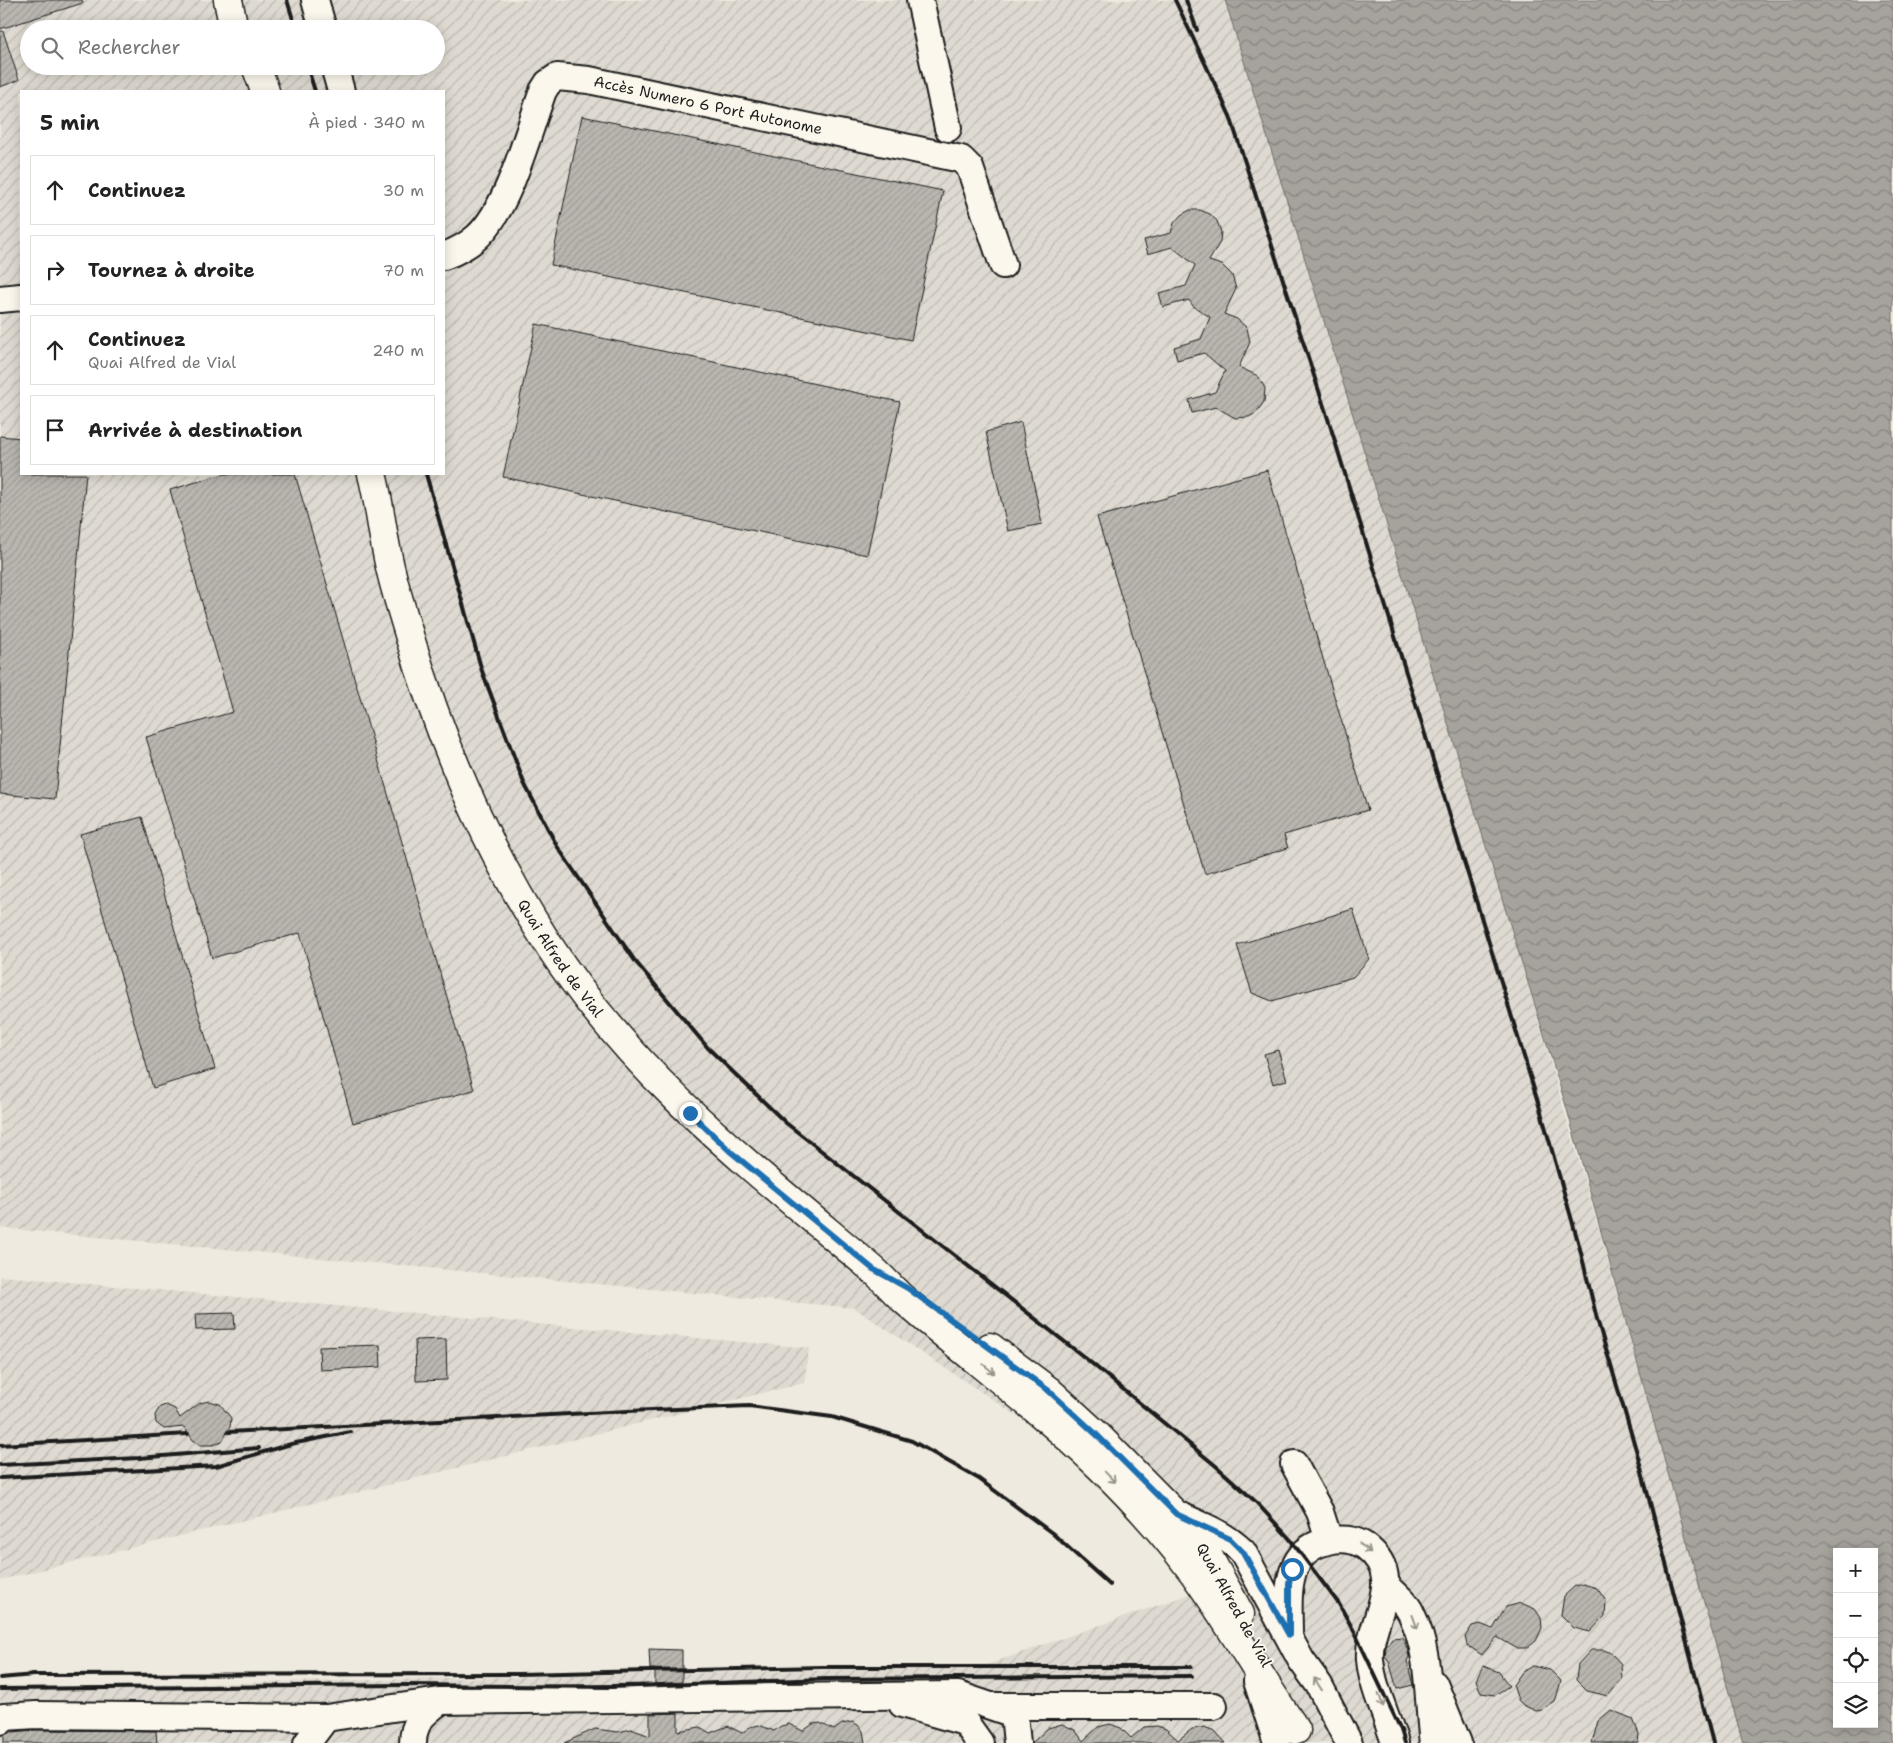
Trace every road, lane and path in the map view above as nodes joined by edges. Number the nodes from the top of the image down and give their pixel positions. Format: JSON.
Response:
{"nodes":[{"id":1,"x":315,"y":0,"type":"edge"},
{"id":2,"x":920,"y":0,"type":"edge"},
{"id":3,"x":321,"y":20,"type":"edge"},
{"id":4,"x":242,"y":75,"type":"edge"},
{"id":5,"x":259,"y":75,"type":"edge"},
{"id":6,"x":336,"y":75,"type":"edge"},
{"id":7,"x":245,"y":90,"type":"edge"},
{"id":8,"x":264,"y":90,"type":"edge"},
{"id":9,"x":340,"y":90,"type":"edge"},
{"id":10,"x":948,"y":128,"type":"dead end"},
{"id":11,"x":451,"y":248,"type":"edge"},
{"id":12,"x":1003,"y":264,"type":"dead end"},
{"id":13,"x":20,"y":297,"type":"edge"},
{"id":14,"x":0,"y":299,"type":"edge"},
{"id":15,"x":356,"y":475,"type":"edge"},
{"id":16,"x":372,"y":475,"type":"edge"},
{"id":17,"x":387,"y":553,"type":"junction"},
{"id":18,"x":873,"y":1269,"type":"junction"},
{"id":19,"x":1294,"y":1464,"type":"dead end"},
{"id":20,"x":1176,"y":1514,"type":"junction"},
{"id":21,"x":1329,"y":1540,"type":"junction"},
{"id":22,"x":1385,"y":1584,"type":"junction"},
{"id":23,"x":1289,"y":1635,"type":"junction"},
{"id":24,"x":1426,"y":1665,"type":"junction"},
{"id":25,"x":874,"y":1696,"type":"junction"},
{"id":26,"x":440,"y":1701,"type":"junction"},
{"id":27,"x":992,"y":1706,"type":"junction"},
{"id":28,"x":1214,"y":1706,"type":"dead end"},
{"id":29,"x":328,"y":1718,"type":"junction"},
{"id":30,"x":0,"y":1721,"type":"edge"},
{"id":31,"x":1292,"y":1739,"type":"edge"},
{"id":32,"x":307,"y":1743,"type":"edge"},
{"id":33,"x":414,"y":1743,"type":"edge"},
{"id":34,"x":980,"y":1743,"type":"edge"},
{"id":35,"x":1017,"y":1743,"type":"edge"},
{"id":36,"x":1348,"y":1743,"type":"edge"},
{"id":37,"x":1395,"y":1743,"type":"edge"},
{"id":38,"x":1433,"y":1743,"type":"edge"},
{"id":39,"x":1445,"y":1743,"type":"edge"},
{"id":40,"x":1458,"y":1743,"type":"edge"}],
"edges":[{"from":1,"to":3,"type":"street"},
{"from":2,"to":10,"type":"street"},
{"from":4,"to":7,"type":"main road"},
{"from":5,"to":8,"type":"main road"},
{"from":6,"to":9,"type":"street"},
{"from":11,"to":12,"type":"street","name":"Accès Numero 6 Port Autonome"},
{"from":13,"to":14,"type":"street"},
{"from":15,"to":17,"type":"main road","name":"Quai Alfred de Vial"},
{"from":16,"to":17,"type":"main road","name":"Quai Alfred de Vial"},
{"from":17,"to":18,"type":"main road","name":"Quai Alfred de Vial"},
{"from":18,"to":20,"type":"main road","name":"Quai Alfred de Vial"},
{"from":18,"to":31,"type":"main road","name":"Quai Alfred de Vial","one_way":true},
{"from":19,"to":21,"type":"street"},
{"from":20,"to":23,"type":"street"},
{"from":20,"to":31,"type":"main road","name":"Quai Alfred de Vial"},
{"from":21,"to":22,"type":"street","one_way":true},
{"from":21,"to":23,"type":"street"},
{"from":22,"to":24,"type":"street","one_way":true},
{"from":22,"to":37,"type":"street","one_way":true},
{"from":36,"to":23,"type":"street","one_way":true},
{"from":24,"to":38,"type":"street"},
{"from":24,"to":39,"type":"street"},
{"from":24,"to":40,"type":"street"},
{"from":25,"to":26,"type":"street"},
{"from":25,"to":27,"type":"street"},
{"from":25,"to":34,"type":"street"},
{"from":26,"to":29,"type":"street"},
{"from":26,"to":33,"type":"street"},
{"from":27,"to":28,"type":"street"},
{"from":27,"to":35,"type":"street"},
{"from":29,"to":30,"type":"street"},
{"from":29,"to":32,"type":"street"}]}
